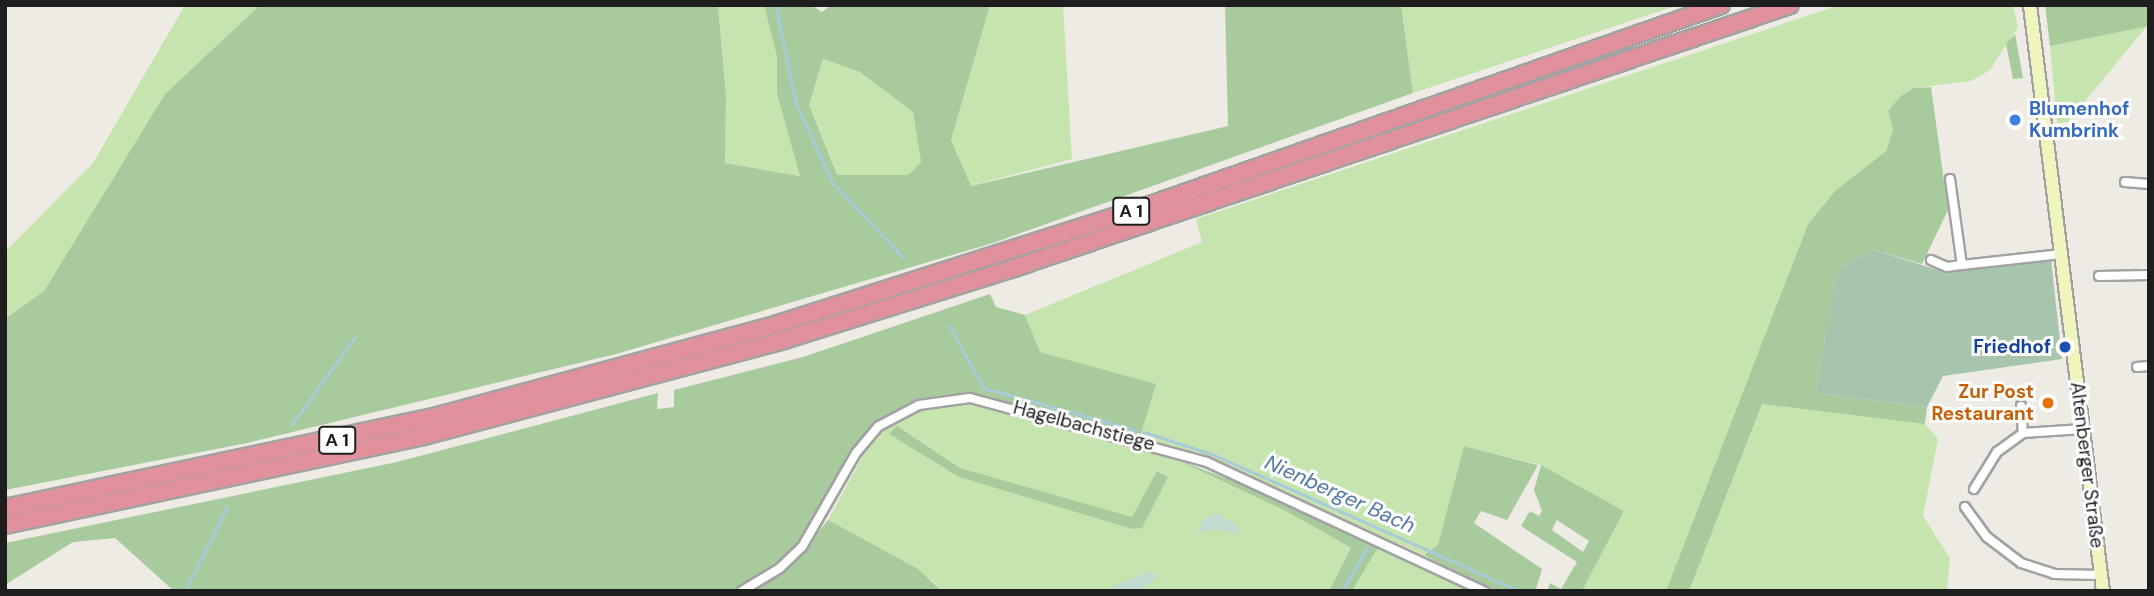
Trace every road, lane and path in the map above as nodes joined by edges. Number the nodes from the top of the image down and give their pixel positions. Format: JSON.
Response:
{"nodes":[{"id":1,"x":1721,"y":5,"type":"edge"},
{"id":2,"x":1790,"y":5,"type":"edge"},
{"id":3,"x":2030,"y":5,"type":"edge"},
{"id":4,"x":1950,"y":179,"type":"dead end"},
{"id":5,"x":2125,"y":182,"type":"dead end"},
{"id":6,"x":2149,"y":184,"type":"edge"},
{"id":7,"x":2061,"y":254,"type":"junction"},
{"id":8,"x":1931,"y":260,"type":"dead end"},
{"id":9,"x":1962,"y":265,"type":"junction"},
{"id":10,"x":2149,"y":275,"type":"edge"},
{"id":11,"x":2099,"y":276,"type":"dead end"},
{"id":12,"x":2149,"y":366,"type":"edge"},
{"id":13,"x":2137,"y":367,"type":"dead end"},
{"id":14,"x":2021,"y":406,"type":"dead end"},
{"id":15,"x":2083,"y":429,"type":"junction"},
{"id":16,"x":2023,"y":433,"type":"junction"},
{"id":17,"x":1975,"y":489,"type":"dead end"},
{"id":18,"x":1965,"y":507,"type":"dead end"},
{"id":19,"x":5,"y":508,"type":"edge"},
{"id":20,"x":5,"y":525,"type":"edge"},
{"id":21,"x":2101,"y":575,"type":"junction"},
{"id":22,"x":742,"y":591,"type":"edge"},
{"id":23,"x":1484,"y":591,"type":"edge"},
{"id":24,"x":2103,"y":591,"type":"edge"}],
"edges":[{"from":1,"to":19,"type":"highway","number":"A 1"},
{"from":2,"to":20,"type":"highway","number":"A 1"},
{"from":3,"to":7,"type":"main road","name":"Altenberger Straße"},
{"from":4,"to":9,"type":"street"},
{"from":5,"to":6,"type":"street"},
{"from":7,"to":9,"type":"street"},
{"from":7,"to":15,"type":"main road","name":"Altenberger Straße"},
{"from":8,"to":9,"type":"street"},
{"from":10,"to":11,"type":"street"},
{"from":12,"to":13,"type":"street"},
{"from":14,"to":16,"type":"street"},
{"from":15,"to":16,"type":"street"},
{"from":15,"to":21,"type":"main road","name":"Altenberger Straße"},
{"from":16,"to":17,"type":"street"},
{"from":18,"to":21,"type":"street"},
{"from":21,"to":24,"type":"main road","name":"Altenberger Straße"},
{"from":22,"to":23,"type":"street","name":"Hagelbachstiege"}]}
